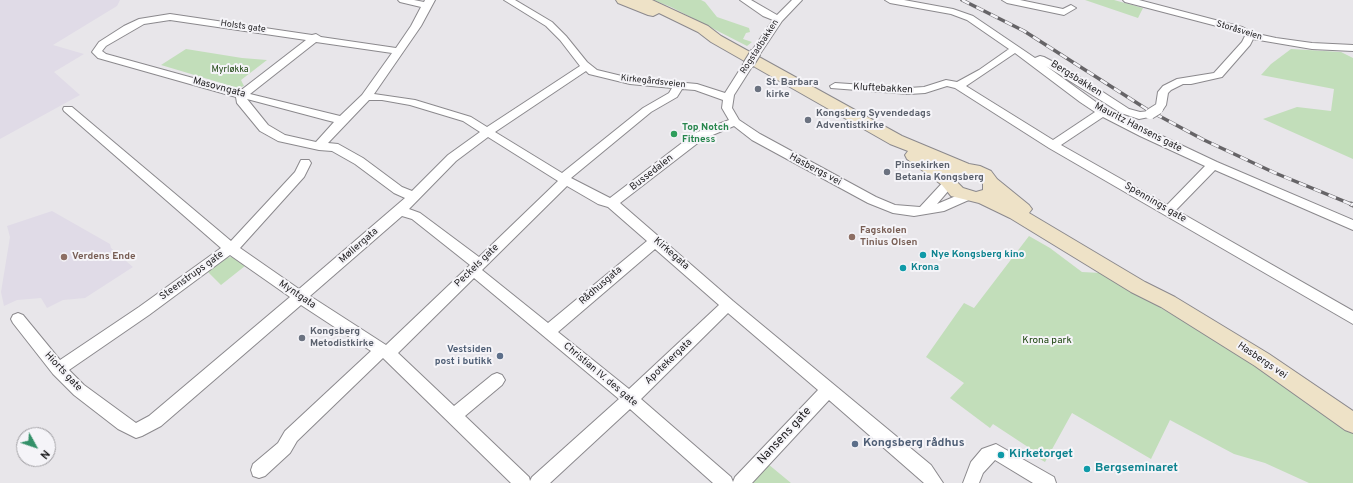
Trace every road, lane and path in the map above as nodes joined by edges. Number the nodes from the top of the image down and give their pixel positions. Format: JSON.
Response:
{"nodes":[{"id":1,"x":404,"y":0,"type":"edge"},
{"id":2,"x":508,"y":0,"type":"edge"},
{"id":3,"x":622,"y":0,"type":"edge"},
{"id":4,"x":642,"y":0,"type":"edge"},
{"id":5,"x":745,"y":0,"type":"edge"},
{"id":6,"x":797,"y":0,"type":"edge"},
{"id":7,"x":890,"y":0,"type":"edge"},
{"id":8,"x":1007,"y":0,"type":"edge"},
{"id":9,"x":1128,"y":0,"type":"edge"},
{"id":10,"x":428,"y":3,"type":"edge"},
{"id":11,"x":1071,"y":8,"type":"dead end"},
{"id":12,"x":778,"y":19,"type":"junction"},
{"id":13,"x":1250,"y":36,"type":"junction"},
{"id":14,"x":316,"y":37,"type":"junction"},
{"id":15,"x":716,"y":39,"type":"junction"},
{"id":16,"x":1353,"y":48,"type":"edge"},
{"id":17,"x":1015,"y":49,"type":"junction"},
{"id":18,"x":398,"y":51,"type":"junction"},
{"id":19,"x":97,"y":52,"type":"joint"},
{"id":20,"x":1026,"y":56,"type":"junction"},
{"id":21,"x":586,"y":67,"type":"junction"},
{"id":22,"x":679,"y":85,"type":"junction"},
{"id":23,"x":835,"y":86,"type":"dead end"},
{"id":24,"x":959,"y":86,"type":"junction"},
{"id":25,"x":242,"y":95,"type":"junction"},
{"id":26,"x":366,"y":97,"type":"junction"},
{"id":27,"x":728,"y":98,"type":"junction"},
{"id":28,"x":68,"y":109,"type":"dead end"},
{"id":29,"x":1103,"y":112,"type":"junction"},
{"id":30,"x":342,"y":120,"type":"junction"},
{"id":31,"x":735,"y":122,"type":"junction"},
{"id":32,"x":489,"y":131,"type":"junction"},
{"id":33,"x":896,"y":140,"type":"junction"},
{"id":34,"x":1053,"y":145,"type":"junction"},
{"id":35,"x":319,"y":146,"type":"junction"},
{"id":36,"x":305,"y":162,"type":"dead end"},
{"id":37,"x":1213,"y":165,"type":"junction"},
{"id":38,"x":963,"y":168,"type":"junction"},
{"id":39,"x":564,"y":179,"type":"junction"},
{"id":40,"x":949,"y":182,"type":"junction"},
{"id":41,"x":991,"y":182,"type":"junction"},
{"id":42,"x":413,"y":196,"type":"junction"},
{"id":43,"x":974,"y":197,"type":"junction"},
{"id":44,"x":612,"y":203,"type":"junction"},
{"id":45,"x":400,"y":210,"type":"junction"},
{"id":46,"x":924,"y":210,"type":"junction"},
{"id":47,"x":1168,"y":211,"type":"junction"},
{"id":48,"x":1353,"y":225,"type":"edge"},
{"id":49,"x":656,"y":241,"type":"junction"},
{"id":50,"x":231,"y":249,"type":"junction"},
{"id":51,"x":476,"y":267,"type":"junction"},
{"id":52,"x":300,"y":297,"type":"junction"},
{"id":53,"x":1168,"y":302,"type":"junction"},
{"id":54,"x":728,"y":305,"type":"junction"},
{"id":55,"x":1353,"y":318,"type":"edge"},
{"id":56,"x":18,"y":319,"type":"dead end"},
{"id":57,"x":548,"y":332,"type":"junction"},
{"id":58,"x":385,"y":351,"type":"junction"},
{"id":59,"x":58,"y":369,"type":"junction"},
{"id":60,"x":497,"y":380,"type":"dead end"},
{"id":61,"x":828,"y":390,"type":"junction"},
{"id":62,"x":630,"y":399,"type":"junction"},
{"id":63,"x":454,"y":416,"type":"junction"},
{"id":64,"x":1353,"y":423,"type":"edge"},
{"id":65,"x":136,"y":431,"type":"joint"},
{"id":66,"x":259,"y":470,"type":"dead end"},
{"id":67,"x":523,"y":483,"type":"edge"},
{"id":68,"x":538,"y":483,"type":"edge"},
{"id":69,"x":725,"y":483,"type":"edge"},
{"id":70,"x":741,"y":483,"type":"edge"},
{"id":71,"x":935,"y":483,"type":"edge"},
{"id":72,"x":971,"y":483,"type":"edge"},
{"id":73,"x":1048,"y":483,"type":"edge"}],
"edges":[{"from":1,"to":10,"type":"street"},
{"from":2,"to":21,"type":"street","name":"Kirkegårdsveien"},
{"from":3,"to":15,"type":"street","name":"Hasbergs vei"},
{"from":4,"to":15,"type":"street","name":"Hasbergs vei"},
{"from":5,"to":12,"type":"street"},
{"from":6,"to":12,"type":"street","name":"Rogstadbakken"},
{"from":7,"to":17,"type":"street","name":"Mauritz Hansens gate"},
{"from":8,"to":11,"type":"street"},
{"from":9,"to":13,"type":"street","name":"Storåsveien"},
{"from":10,"to":18,"type":"street"},
{"from":12,"to":27,"type":"street","name":"Rogstadbakken","bridge":true},
{"from":13,"to":16,"type":"street","name":"Storåsveien"},
{"from":13,"to":20,"type":"street","name":"Bergsbakken"},
{"from":14,"to":18,"type":"street","name":"Holsts gate"},
{"from":14,"to":19,"type":"street","name":"Holsts gate"},
{"from":14,"to":25,"type":"street"},
{"from":15,"to":33,"type":"street","name":"Hasbergs vei"},
{"from":17,"to":20,"type":"street","name":"Mauritz Hansens gate"},
{"from":17,"to":24,"type":"street"},
{"from":18,"to":26,"type":"street"},
{"from":19,"to":25,"type":"street","name":"Masovngata"},
{"from":20,"to":29,"type":"street","name":"Mauritz Hansens gate"},
{"from":21,"to":22,"type":"street","name":"Kirkegårdsveien"},
{"from":21,"to":32,"type":"street","name":"Møllergata"},
{"from":22,"to":27,"type":"street","name":"Kirkegårdsveien"},
{"from":22,"to":39,"type":"street","name":"Peckels gate"},
{"from":23,"to":24,"type":"street","name":"Kluftebakken"},
{"from":24,"to":34,"type":"street","name":"Spennings gate"},
{"from":25,"to":30,"type":"street","name":"Masovngata"},
{"from":25,"to":35,"type":"street"},
{"from":26,"to":30,"type":"street"},
{"from":26,"to":32,"type":"street","name":"Kirkegata"},
{"from":27,"to":31,"type":"street"},
{"from":28,"to":50,"type":"street","name":"Myntgata"},
{"from":29,"to":34,"type":"street"},
{"from":29,"to":37,"type":"street","name":"Mauritz Hansens gate"},
{"from":30,"to":35,"type":"street"},
{"from":31,"to":44,"type":"street","name":"Bussedalen"},
{"from":31,"to":46,"type":"street","name":"Hasbergs vei"},
{"from":32,"to":39,"type":"street","name":"Kirkegata"},
{"from":32,"to":42,"type":"street","name":"Møllergata"},
{"from":33,"to":38,"type":"street","name":"Hasbergs vei"},
{"from":33,"to":40,"type":"street","name":"Hasbergs vei"},
{"from":34,"to":47,"type":"street","name":"Spennings gate"},
{"from":35,"to":42,"type":"street"},
{"from":36,"to":50,"type":"street","name":"Steenstrups gate"},
{"from":37,"to":47,"type":"street"},
{"from":37,"to":48,"type":"street","name":"Mauritz Hansens gate"},
{"from":38,"to":40,"type":"street"},
{"from":38,"to":41,"type":"street","name":"Hasbergs vei"},
{"from":39,"to":44,"type":"street","name":"Kirkegata"},
{"from":39,"to":51,"type":"street","name":"Peckels gate"},
{"from":40,"to":43,"type":"street","name":"Hasbergs vei"},
{"from":40,"to":46,"type":"street"},
{"from":41,"to":43,"type":"street","name":"Hasbergs vei"},
{"from":41,"to":53,"type":"street","name":"Hasbergs vei"},
{"from":42,"to":45,"type":"street","name":"Møllergata"},
{"from":43,"to":46,"type":"street","name":"Hasbergs vei"},
{"from":43,"to":53,"type":"street","name":"Hasbergs vei"},
{"from":44,"to":49,"type":"street","name":"Kirkegata"},
{"from":45,"to":51,"type":"street","name":"Christian IV. des gate"},
{"from":45,"to":52,"type":"street","name":"Møllergata"},
{"from":47,"to":55,"type":"street","name":"Spennings gate"},
{"from":49,"to":54,"type":"street","name":"Kirkegata"},
{"from":49,"to":57,"type":"street","name":"Rådhusgata"},
{"from":50,"to":52,"type":"street","name":"Myntgata"},
{"from":50,"to":59,"type":"street","name":"Steenstrups gate"},
{"from":51,"to":57,"type":"street","name":"Christian IV. des gate"},
{"from":51,"to":58,"type":"street","name":"Peckels gate"},
{"from":52,"to":58,"type":"street","name":"Myntgata"},
{"from":52,"to":65,"type":"street","name":"Møllergata"},
{"from":53,"to":64,"type":"street","name":"Hasbergs vei"},
{"from":54,"to":61,"type":"street","name":"Kirkegata"},
{"from":54,"to":62,"type":"street","name":"Apotekergata"},
{"from":56,"to":59,"type":"street","name":"Hiorts gate"},
{"from":57,"to":62,"type":"street","name":"Christian IV. des gate"},
{"from":58,"to":63,"type":"street","name":"Myntgata"},
{"from":58,"to":66,"type":"street","name":"Peckels gate"},
{"from":59,"to":65,"type":"street","name":"Hiorts gate"},
{"from":60,"to":63,"type":"street"},
{"from":61,"to":70,"type":"street","name":"Nansens gate"},
{"from":61,"to":71,"type":"street","name":"Kirkegata"},
{"from":62,"to":68,"type":"street","name":"Apotekergata"},
{"from":62,"to":69,"type":"street","name":"Christian IV. des gate"},
{"from":63,"to":67,"type":"street","name":"Myntgata"},
{"from":72,"to":73,"type":"street"}]}
